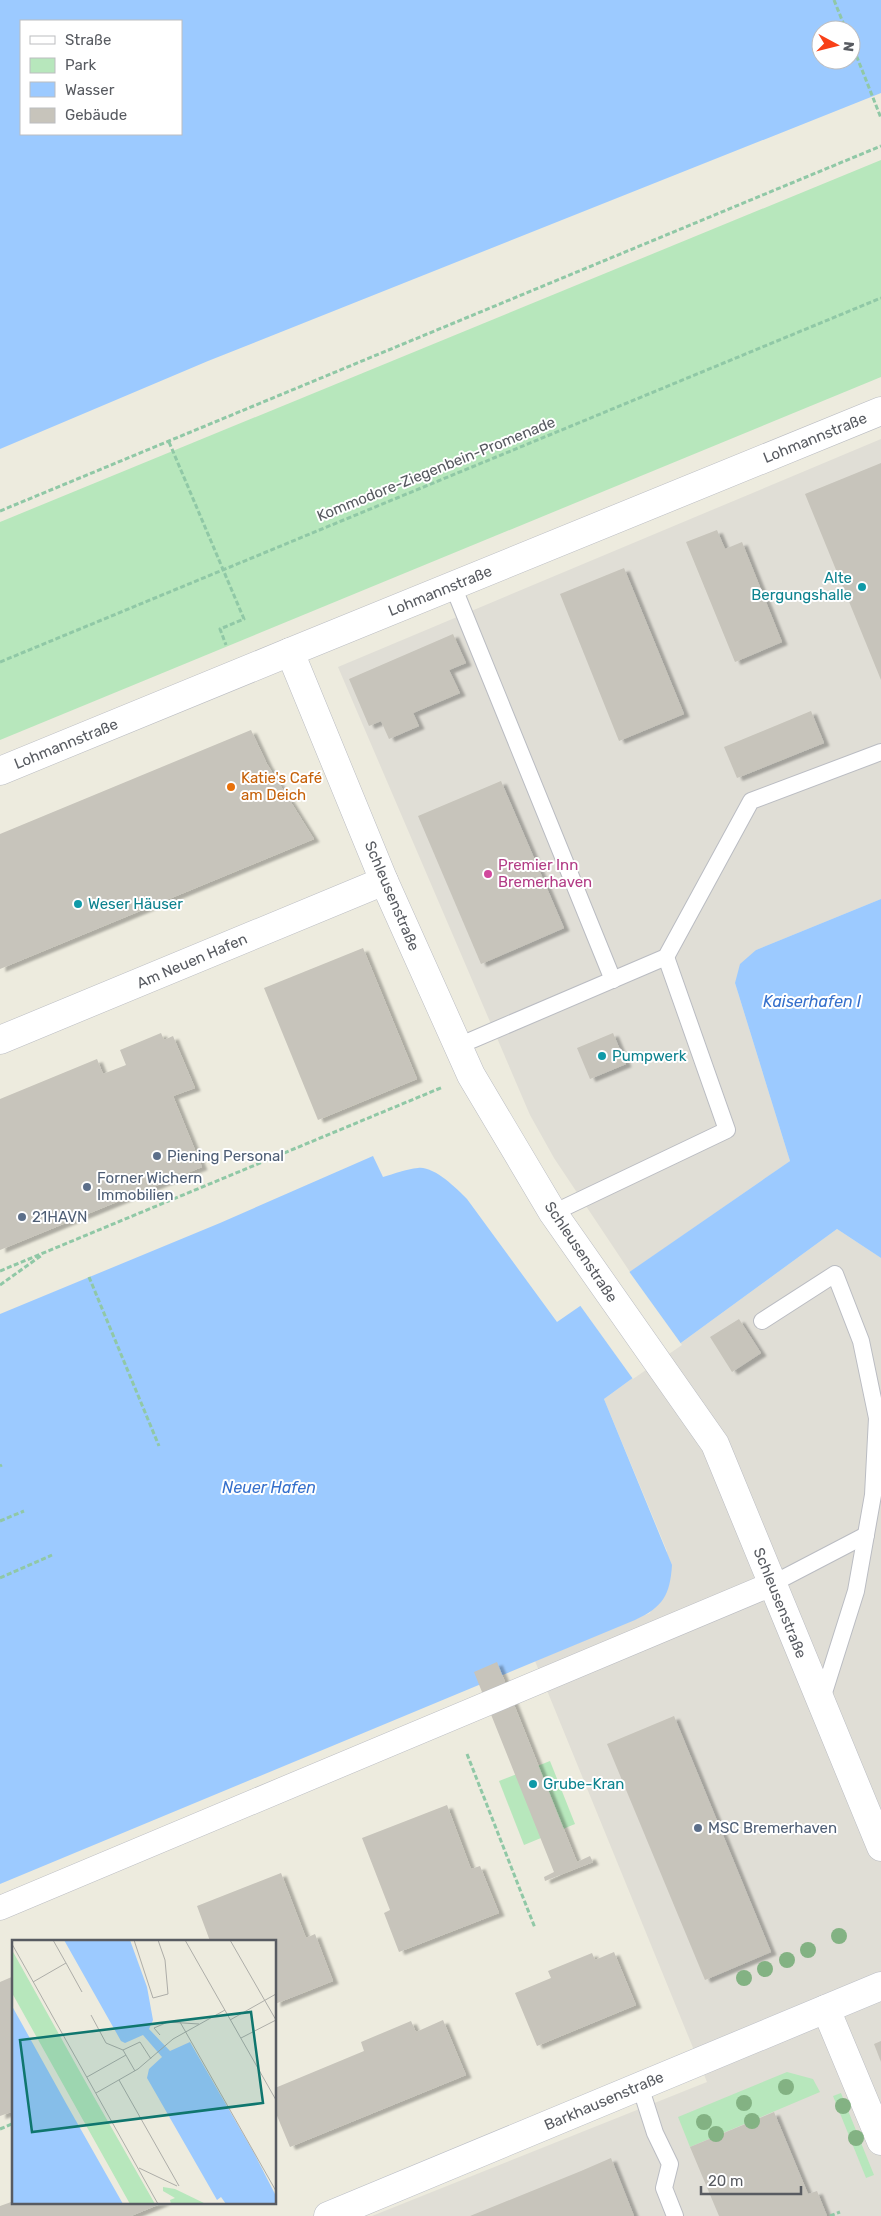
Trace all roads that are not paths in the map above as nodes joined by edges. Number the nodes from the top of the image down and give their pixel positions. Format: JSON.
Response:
{"nodes":[{"id":1,"x":881,"y":411,"type":"edge"},
{"id":2,"x":453,"y":586,"type":"junction"},
{"id":3,"x":290,"y":652,"type":"junction"},
{"id":4,"x":881,"y":752,"type":"edge"},
{"id":5,"x":0,"y":771,"type":"edge"},
{"id":6,"x":384,"y":880,"type":"junction"},
{"id":7,"x":666,"y":957,"type":"junction"},
{"id":8,"x":613,"y":980,"type":"junction"},
{"id":9,"x":0,"y":1040,"type":"edge"},
{"id":10,"x":458,"y":1046,"type":"junction"},
{"id":11,"x":553,"y":1213,"type":"junction"},
{"id":12,"x":762,"y":1321,"type":"dead end"},
{"id":13,"x":866,"y":1534,"type":"junction"},
{"id":14,"x":772,"y":1584,"type":"junction"},
{"id":15,"x":821,"y":1702,"type":"junction"},
{"id":16,"x":881,"y":1847,"type":"edge"},
{"id":17,"x":0,"y":1908,"type":"edge"},
{"id":18,"x":881,"y":1986,"type":"edge"},
{"id":19,"x":826,"y":2009,"type":"junction"},
{"id":20,"x":640,"y":2086,"type":"junction"},
{"id":21,"x":881,"y":2141,"type":"edge"},
{"id":22,"x":328,"y":2216,"type":"edge"},
{"id":23,"x":675,"y":2216,"type":"edge"}],
"edges":[{"from":1,"to":2,"type":"street","name":"Lohmannstraße"},
{"from":2,"to":3,"type":"street","name":"Lohmannstraße"},
{"from":2,"to":8,"type":"lane"},
{"from":3,"to":5,"type":"street","name":"Lohmannstraße"},
{"from":3,"to":6,"type":"street","name":"Schleusenstraße"},
{"from":4,"to":7,"type":"lane"},
{"from":6,"to":9,"type":"street","name":"Am Neuen Hafen"},
{"from":6,"to":10,"type":"street","name":"Schleusenstraße"},
{"from":7,"to":8,"type":"lane"},
{"from":7,"to":11,"type":"lane"},
{"from":8,"to":10,"type":"lane"},
{"from":10,"to":11,"type":"street","name":"Schleusenstraße"},
{"from":11,"to":14,"type":"street","name":"Schleusenstraße"},
{"from":12,"to":13,"type":"lane"},
{"from":13,"to":14,"type":"lane"},
{"from":13,"to":15,"type":"lane"},
{"from":14,"to":15,"type":"street","name":"Schleusenstraße"},
{"from":14,"to":17,"type":"street"},
{"from":15,"to":16,"type":"street","name":"Schleusenstraße"},
{"from":18,"to":19,"type":"street","name":"Barkhausenstraße"},
{"from":19,"to":20,"type":"street","name":"Barkhausenstraße"},
{"from":19,"to":21,"type":"street"},
{"from":20,"to":22,"type":"street","name":"Barkhausenstraße"},
{"from":20,"to":23,"type":"lane"}]}
